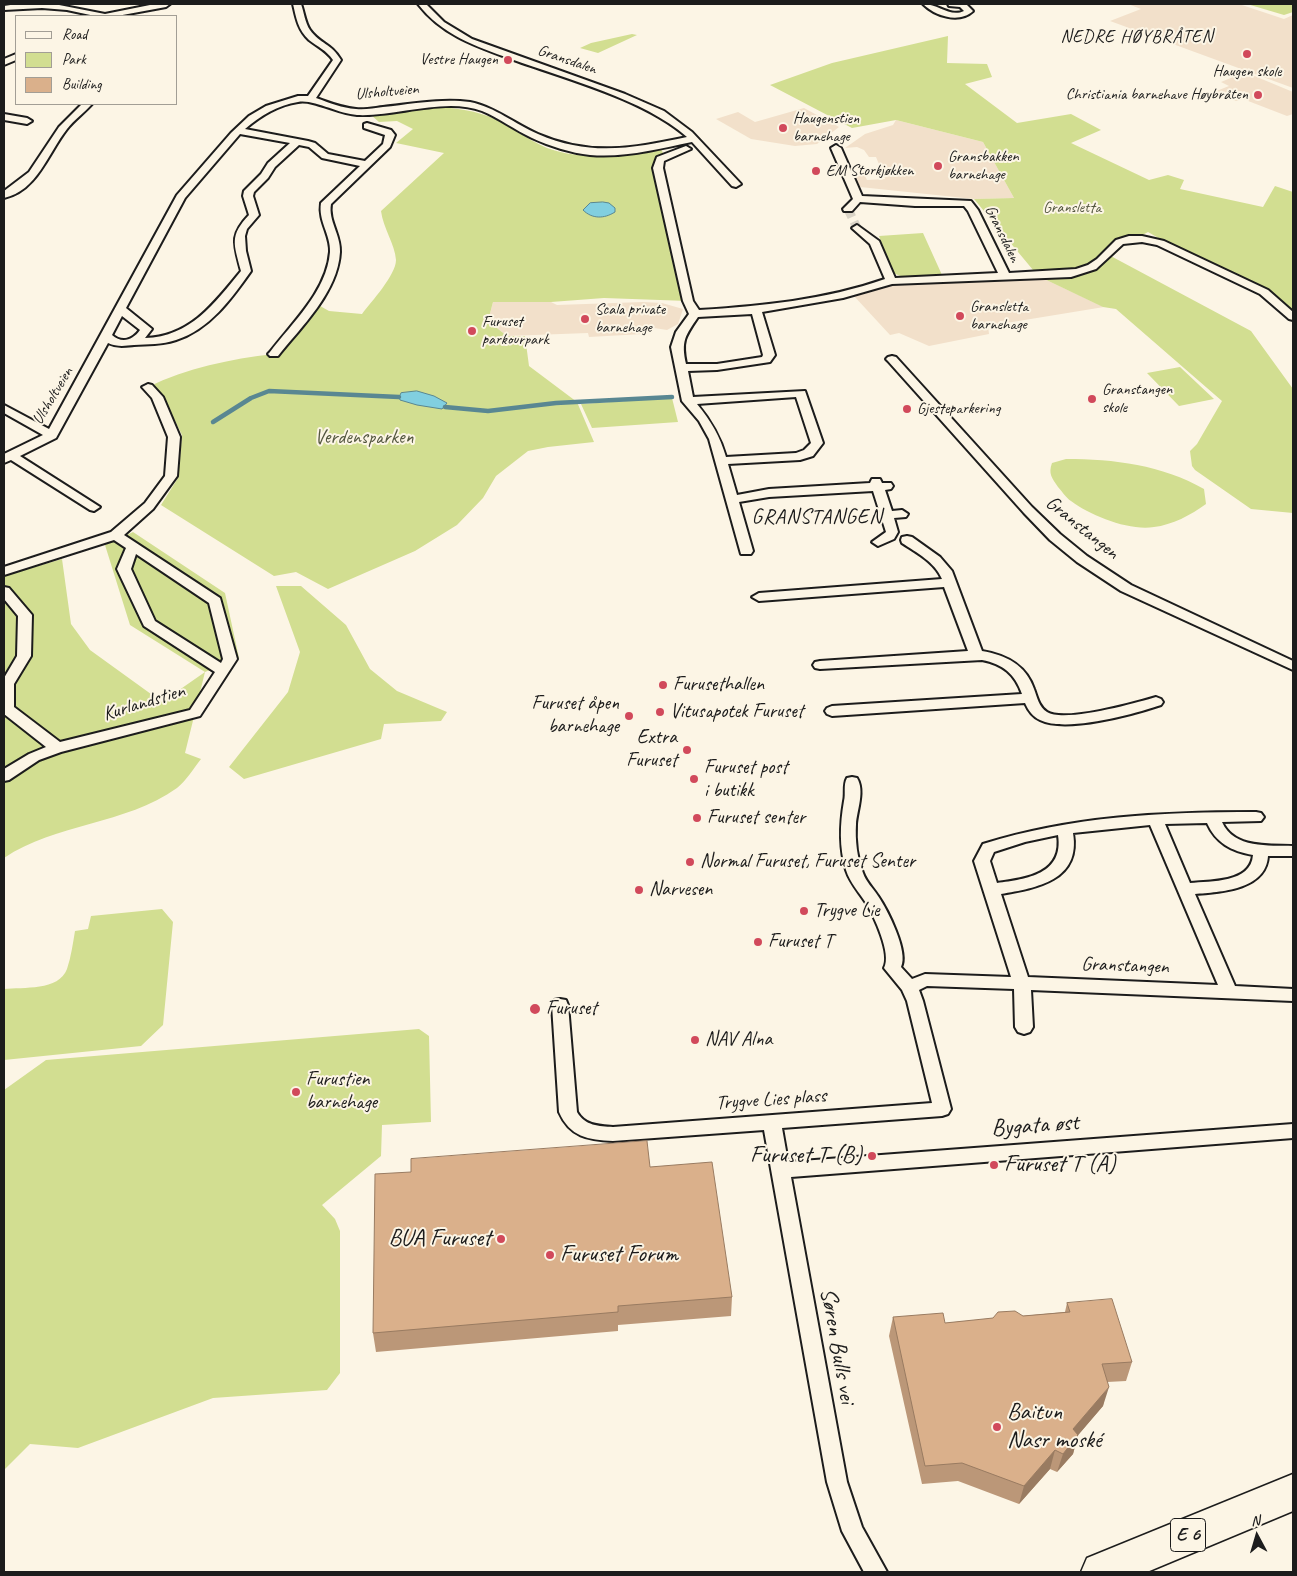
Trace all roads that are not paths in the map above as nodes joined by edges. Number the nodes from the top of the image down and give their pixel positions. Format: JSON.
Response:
{"nodes":[{"id":1,"x":166,"y":4,"type":"edge"},
{"id":2,"x":297,"y":4,"type":"edge"},
{"id":3,"x":422,"y":4,"type":"edge"},
{"id":4,"x":927,"y":4,"type":"edge"},
{"id":5,"x":952,"y":4,"type":"edge"},
{"id":6,"x":4,"y":8,"type":"edge"},
{"id":7,"x":101,"y":15,"type":"edge"},
{"id":8,"x":110,"y":15,"type":"edge"},
{"id":9,"x":311,"y":99,"type":"junction"},
{"id":10,"x":86,"y":105,"type":"edge"},
{"id":11,"x":4,"y":117,"type":"edge"},
{"id":12,"x":26,"y":122,"type":"dead end"},
{"id":13,"x":367,"y":126,"type":"dead end"},
{"id":14,"x":238,"y":131,"type":"junction"},
{"id":15,"x":297,"y":142,"type":"junction"},
{"id":16,"x":698,"y":143,"type":"junction"},
{"id":17,"x":836,"y":148,"type":"dead end"},
{"id":18,"x":367,"y":164,"type":"junction"},
{"id":19,"x":736,"y":184,"type":"dead end"},
{"id":20,"x":4,"y":195,"type":"edge"},
{"id":21,"x":858,"y":199,"type":"junction"},
{"id":22,"x":848,"y":209,"type":"dead end"},
{"id":23,"x":857,"y":228,"type":"tunnel mouth"},
{"id":24,"x":1004,"y":276,"type":"junction"},
{"id":25,"x":891,"y":281,"type":"junction"},
{"id":26,"x":120,"y":309,"type":"junction"},
{"id":27,"x":756,"y":310,"type":"junction"},
{"id":28,"x":695,"y":314,"type":"junction"},
{"id":29,"x":1293,"y":317,"type":"edge"},
{"id":30,"x":106,"y":336,"type":"junction"},
{"id":31,"x":136,"y":342,"type":"junction"},
{"id":32,"x":274,"y":354,"type":"dead end"},
{"id":33,"x":892,"y":359,"type":"dead end"},
{"id":34,"x":681,"y":368,"type":"junction"},
{"id":35,"x":148,"y":387,"type":"dead end"},
{"id":36,"x":688,"y":401,"type":"junction"},
{"id":37,"x":4,"y":408,"type":"edge"},
{"id":38,"x":52,"y":435,"type":"junction"},
{"id":39,"x":7,"y":457,"type":"edge"},
{"id":40,"x":723,"y":460,"type":"junction"},
{"id":41,"x":732,"y":498,"type":"junction"},
{"id":42,"x":94,"y":507,"type":"dead end"},
{"id":43,"x":902,"y":514,"type":"dead end"},
{"id":44,"x":886,"y":515,"type":"junction"},
{"id":45,"x":116,"y":535,"type":"junction"},
{"id":46,"x":907,"y":540,"type":"dead end"},
{"id":47,"x":878,"y":542,"type":"dead end"},
{"id":48,"x":133,"y":547,"type":"junction"},
{"id":49,"x":746,"y":551,"type":"dead end"},
{"id":50,"x":4,"y":570,"type":"edge"},
{"id":51,"x":948,"y":583,"type":"junction"},
{"id":52,"x":4,"y":590,"type":"edge"},
{"id":53,"x":759,"y":597,"type":"dead end"},
{"id":54,"x":976,"y":655,"type":"junction"},
{"id":55,"x":820,"y":665,"type":"dead end"},
{"id":56,"x":1293,"y":666,"type":"edge"},
{"id":57,"x":222,"y":670,"type":"junction"},
{"id":58,"x":1030,"y":698,"type":"junction"},
{"id":59,"x":1156,"y":702,"type":"dead end"},
{"id":60,"x":832,"y":711,"type":"dead end"},
{"id":61,"x":57,"y":748,"type":"junction"},
{"id":62,"x":4,"y":776,"type":"edge"},
{"id":63,"x":852,"y":782,"type":"dead end"},
{"id":64,"x":1212,"y":817,"type":"junction"},
{"id":65,"x":1256,"y":817,"type":"dead end"},
{"id":66,"x":1156,"y":820,"type":"junction"},
{"id":67,"x":1065,"y":829,"type":"junction"},
{"id":68,"x":1261,"y":850,"type":"junction"},
{"id":69,"x":1293,"y":851,"type":"edge"},
{"id":70,"x":1185,"y":889,"type":"junction"},
{"id":71,"x":991,"y":890,"type":"junction"},
{"id":72,"x":1021,"y":982,"type":"junction"},
{"id":73,"x":909,"y":986,"type":"junction"},
{"id":74,"x":1228,"y":990,"type":"junction"},
{"id":75,"x":1293,"y":994,"type":"edge"},
{"id":76,"x":560,"y":1005,"type":"dead end"},
{"id":77,"x":1024,"y":1027,"type":"dead end"},
{"id":78,"x":772,"y":1122,"type":"junction"},
{"id":79,"x":1293,"y":1131,"type":"edge"},
{"id":80,"x":780,"y":1170,"type":"junction"},
{"id":81,"x":1293,"y":1492,"type":"edge"},
{"id":82,"x":876,"y":1572,"type":"edge"},
{"id":83,"x":1101,"y":1572,"type":"edge"}],
"edges":[{"from":1,"to":8,"type":"street"},
{"from":2,"to":9,"type":"street"},
{"from":3,"to":16,"type":"street","name":"Gransdalen"},
{"from":4,"to":5,"type":"street"},
{"from":6,"to":7,"type":"street"},
{"from":9,"to":14,"type":"street","name":"Ulsholtveien"},
{"from":9,"to":16,"type":"street","name":"Ulsholtveien"},
{"from":10,"to":20,"type":"street"},
{"from":11,"to":12,"type":"street"},
{"from":13,"to":18,"type":"street"},
{"from":14,"to":15,"type":"street"},
{"from":14,"to":26,"type":"street","name":"Ulsholtveien"},
{"from":15,"to":18,"type":"street"},
{"from":15,"to":31,"type":"street"},
{"from":16,"to":19,"type":"street","name":"Gransdalen"},
{"from":16,"to":28,"type":"street"},
{"from":17,"to":21,"type":"street"},
{"from":18,"to":32,"type":"street"},
{"from":21,"to":22,"type":"street"},
{"from":21,"to":24,"type":"street","name":"Gransdalen"},
{"from":23,"to":25,"type":"street"},
{"from":24,"to":25,"type":"street","name":"Gransdalen"},
{"from":24,"to":29,"type":"street"},
{"from":25,"to":27,"type":"street","name":"Gransdalen"},
{"from":26,"to":30,"type":"street","name":"Ulsholtveien"},
{"from":26,"to":31,"type":"street"},
{"from":27,"to":28,"type":"street"},
{"from":27,"to":34,"type":"street"},
{"from":28,"to":34,"type":"street"},
{"from":30,"to":31,"type":"street"},
{"from":30,"to":38,"type":"street","name":"Ulsholtveien"},
{"from":33,"to":56,"type":"street","name":"Granstangen"},
{"from":34,"to":36,"type":"street"},
{"from":35,"to":45,"type":"street"},
{"from":36,"to":40,"type":"street"},
{"from":36,"to":40,"type":"street"},
{"from":37,"to":38,"type":"street"},
{"from":38,"to":39,"type":"street","name":"Ulsholtveien"},
{"from":39,"to":42,"type":"street","name":"Ulsholtveien"},
{"from":40,"to":41,"type":"street"},
{"from":41,"to":44,"type":"street"},
{"from":41,"to":49,"type":"street"},
{"from":43,"to":44,"type":"street"},
{"from":44,"to":47,"type":"street"},
{"from":45,"to":48,"type":"street","name":"Kurlandstien"},
{"from":45,"to":50,"type":"street"},
{"from":46,"to":51,"type":"street"},
{"from":48,"to":57,"type":"street"},
{"from":48,"to":57,"type":"street","name":"Kurlandstien"},
{"from":51,"to":53,"type":"street"},
{"from":51,"to":54,"type":"street"},
{"from":52,"to":61,"type":"street"},
{"from":54,"to":55,"type":"street"},
{"from":54,"to":58,"type":"street"},
{"from":57,"to":61,"type":"street","name":"Kurlandstien"},
{"from":58,"to":59,"type":"street"},
{"from":58,"to":60,"type":"street"},
{"from":61,"to":62,"type":"street","name":"Kurlandstien"},
{"from":63,"to":73,"type":"street","name":"Trygve Lies plass"},
{"from":64,"to":65,"type":"street"},
{"from":64,"to":66,"type":"street"},
{"from":64,"to":68,"type":"street"},
{"from":66,"to":67,"type":"street"},
{"from":66,"to":70,"type":"street"},
{"from":67,"to":71,"type":"street"},
{"from":67,"to":71,"type":"street"},
{"from":68,"to":69,"type":"street"},
{"from":68,"to":70,"type":"street"},
{"from":70,"to":74,"type":"street"},
{"from":71,"to":72,"type":"street"},
{"from":72,"to":73,"type":"street","name":"Granstangen"},
{"from":72,"to":74,"type":"street","name":"Granstangen"},
{"from":72,"to":77,"type":"street"},
{"from":73,"to":78,"type":"street","name":"Trygve Lies plass"},
{"from":74,"to":75,"type":"street","name":"Granstangen"},
{"from":76,"to":78,"type":"street","name":"Trygve Lies plass"},
{"from":78,"to":80,"type":"street","name":"Søren Bulls vei"},
{"from":79,"to":80,"type":"street","name":"Bygata øst"},
{"from":80,"to":82,"type":"street","name":"Søren Bulls vei"},
{"from":81,"to":83,"type":"highway","number":"E 6"}]}
